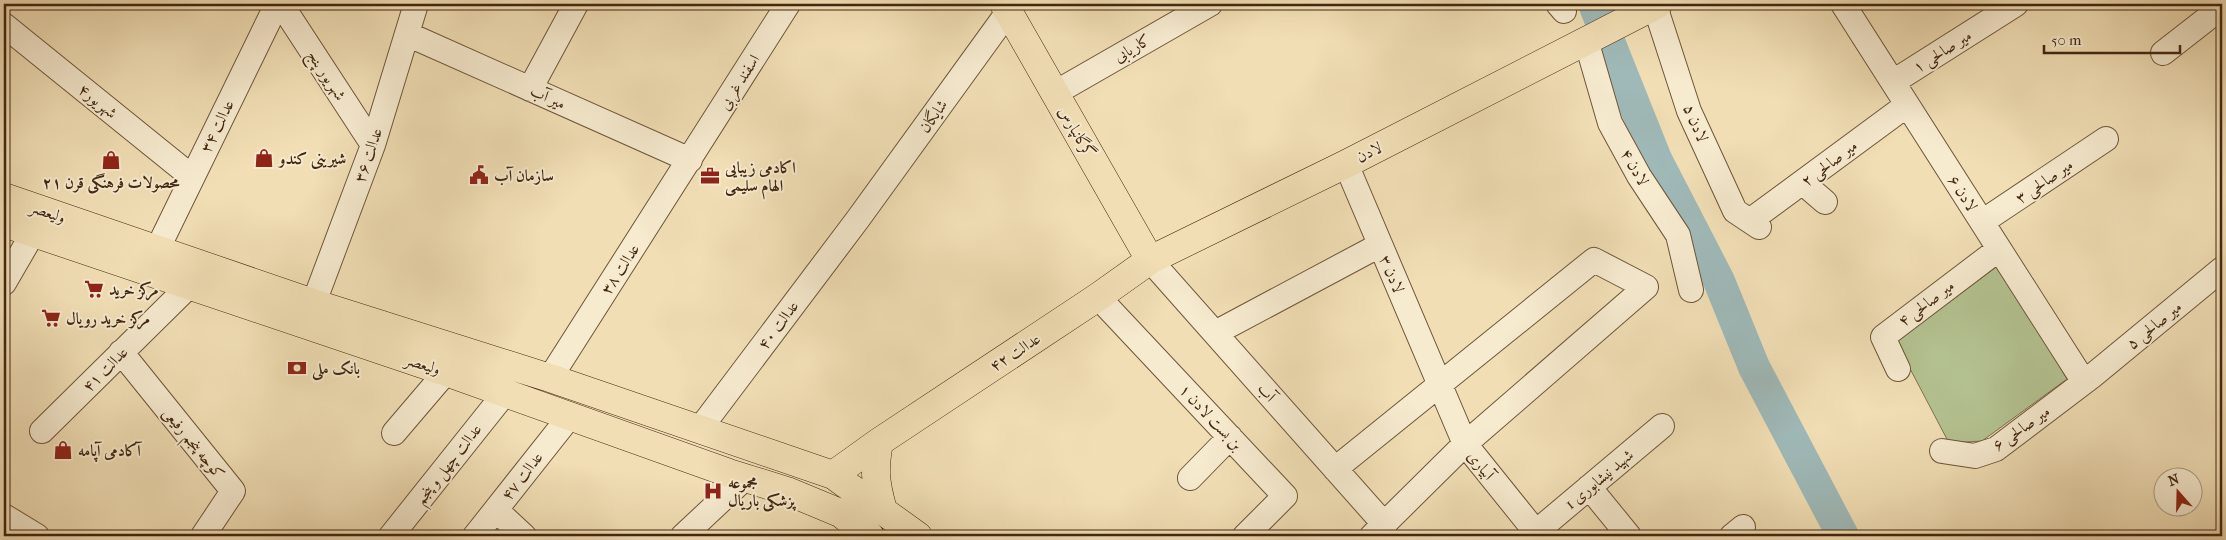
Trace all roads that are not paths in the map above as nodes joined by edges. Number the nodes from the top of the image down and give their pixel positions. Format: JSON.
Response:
{"nodes":[{"id":1,"x":279,"y":4,"type":"edge"},
{"id":2,"x":416,"y":4,"type":"edge"},
{"id":3,"x":576,"y":4,"type":"edge"},
{"id":4,"x":788,"y":4,"type":"edge"},
{"id":5,"x":1210,"y":4,"type":"edge"},
{"id":6,"x":1843,"y":4,"type":"edge"},
{"id":7,"x":2016,"y":4,"type":"edge"},
{"id":8,"x":2222,"y":7,"type":"edge"},
{"id":9,"x":1006,"y":8,"type":"edge"},
{"id":10,"x":1651,"y":8,"type":"edge"},
{"id":11,"x":4,"y":25,"type":"edge"},
{"id":12,"x":407,"y":34,"type":"junction"},
{"id":13,"x":1586,"y":40,"type":"junction"},
{"id":14,"x":2163,"y":53,"type":"dead end"},
{"id":15,"x":1893,"y":82,"type":"junction"},
{"id":16,"x":530,"y":89,"type":"junction"},
{"id":17,"x":1055,"y":93,"type":"junction"},
{"id":18,"x":1907,"y":105,"type":"junction"},
{"id":19,"x":2106,"y":139,"type":"dead end"},
{"id":20,"x":373,"y":145,"type":"junction"},
{"id":21,"x":690,"y":160,"type":"junction"},
{"id":22,"x":1346,"y":164,"type":"junction"},
{"id":23,"x":192,"y":177,"type":"junction"},
{"id":24,"x":1803,"y":183,"type":"junction"},
{"id":25,"x":4,"y":197,"type":"edge"},
{"id":26,"x":1825,"y":202,"type":"dead end"},
{"id":27,"x":858,"y":219,"type":"joint"},
{"id":28,"x":1982,"y":222,"type":"junction"},
{"id":29,"x":4,"y":223,"type":"edge"},
{"id":30,"x":1755,"y":223,"type":"joint"},
{"id":31,"x":33,"y":233,"type":"junction"},
{"id":32,"x":1380,"y":245,"type":"junction"},
{"id":33,"x":1999,"y":248,"type":"junction"},
{"id":34,"x":157,"y":250,"type":"junction"},
{"id":35,"x":1150,"y":260,"type":"junction"},
{"id":36,"x":2220,"y":275,"type":"edge"},
{"id":37,"x":4,"y":283,"type":"edge"},
{"id":38,"x":189,"y":286,"type":"junction"},
{"id":39,"x":1691,"y":290,"type":"dead end"},
{"id":40,"x":1098,"y":297,"type":"junction"},
{"id":41,"x":309,"y":314,"type":"junction"},
{"id":42,"x":1215,"y":333,"type":"junction"},
{"id":43,"x":121,"y":352,"type":"junction"},
{"id":44,"x":1898,"y":369,"type":"dead end"},
{"id":45,"x":446,"y":372,"type":"junction"},
{"id":46,"x":550,"y":378,"type":"junction"},
{"id":47,"x":2087,"y":379,"type":"junction"},
{"id":48,"x":1439,"y":384,"type":"junction"},
{"id":49,"x":505,"y":393,"type":"junction"},
{"id":50,"x":570,"y":416,"type":"junction"},
{"id":51,"x":1662,"y":426,"type":"dead end"},
{"id":52,"x":699,"y":430,"type":"junction"},
{"id":53,"x":42,"y":431,"type":"dead end"},
{"id":54,"x":394,"y":433,"type":"dead end"},
{"id":55,"x":1230,"y":437,"type":"junction"},
{"id":56,"x":879,"y":442,"type":"junction"},
{"id":57,"x":1465,"y":444,"type":"junction"},
{"id":58,"x":1942,"y":451,"type":"dead end"},
{"id":59,"x":1336,"y":469,"type":"junction"},
{"id":60,"x":833,"y":476,"type":"junction"},
{"id":61,"x":745,"y":478,"type":"junction"},
{"id":62,"x":1190,"y":478,"type":"dead end"},
{"id":63,"x":1589,"y":487,"type":"junction"},
{"id":64,"x":496,"y":510,"type":"junction"},
{"id":65,"x":883,"y":510,"type":"junction"},
{"id":66,"x":4,"y":516,"type":"edge"},
{"id":67,"x":1378,"y":530,"type":"edge"},
{"id":68,"x":1537,"y":534,"type":"edge"},
{"id":69,"x":37,"y":536,"type":"edge"},
{"id":70,"x":203,"y":536,"type":"edge"},
{"id":71,"x":391,"y":536,"type":"edge"},
{"id":72,"x":475,"y":536,"type":"edge"},
{"id":73,"x":524,"y":536,"type":"edge"},
{"id":74,"x":683,"y":536,"type":"edge"},
{"id":75,"x":870,"y":536,"type":"edge"},
{"id":76,"x":918,"y":536,"type":"edge"},
{"id":77,"x":1245,"y":536,"type":"edge"},
{"id":78,"x":1629,"y":536,"type":"edge"}],
"edges":[{"from":1,"to":20,"type":"street","name":"شهریور پنج"},
{"from":1,"to":23,"type":"street","name":"عدالت ۳۴"},
{"from":2,"to":12,"type":"street","name":"عدالت ۳۶"},
{"from":3,"to":16,"type":"street"},
{"from":4,"to":21,"type":"street","name":"اسفند غربی"},
{"from":5,"to":17,"type":"street","name":"کاریابی"},
{"from":6,"to":15,"type":"street","name":"۶ لادن"},
{"from":7,"to":15,"type":"street","name":"۱ میر صالحی"},
{"from":8,"to":14,"type":"street"},
{"from":9,"to":17,"type":"main road","name":"گرگانپارس"},
{"from":9,"to":27,"type":"street","name":"شایگان"},
{"from":10,"to":13,"type":"main road","name":"لادن"},
{"from":10,"to":30,"type":"street","name":"۵ لادن"},
{"from":11,"to":23,"type":"street","name":"شهریور۴"},
{"from":12,"to":16,"type":"street","name":"میر آب"},
{"from":12,"to":20,"type":"street","name":"عدالت ۳۶"},
{"from":13,"to":22,"type":"main road","name":"لادن"},
{"from":13,"to":39,"type":"street","name":"۴ لادن"},
{"from":15,"to":18,"type":"street","name":"۶ لادن"},
{"from":16,"to":21,"type":"street","name":"میر آب"},
{"from":17,"to":35,"type":"main road","name":"گرگانپارس"},
{"from":18,"to":24,"type":"street","name":"۲ میر صالحی"},
{"from":18,"to":28,"type":"street","name":"۶ لادن"},
{"from":19,"to":28,"type":"street","name":"۳ میر صالحی"},
{"from":20,"to":41,"type":"street","name":"عدالت ۳۶"},
{"from":21,"to":46,"type":"street","name":"عدالت ۳۸"},
{"from":22,"to":32,"type":"street","name":"۳ لادن"},
{"from":22,"to":35,"type":"main road","name":"لادن"},
{"from":23,"to":34,"type":"street","name":"عدالت ۳۴"},
{"from":24,"to":26,"type":"street"},
{"from":24,"to":30,"type":"street","name":"۲ میر صالحی"},
{"from":25,"to":34,"type":"main road","name":"ولیعصر"},
{"from":27,"to":52,"type":"street","name":"عدالت ۴۰"},
{"from":28,"to":33,"type":"street","name":"۶ لادن"},
{"from":29,"to":31,"type":"main road","name":"ولیعصر"},
{"from":31,"to":37,"type":"street"},
{"from":31,"to":38,"type":"main road","name":"ولیعصر"},
{"from":32,"to":42,"type":"street"},
{"from":32,"to":48,"type":"street","name":"۳ لادن"},
{"from":33,"to":44,"type":"street","name":"۴ میر صالحی"},
{"from":33,"to":47,"type":"street","name":"۶ لادن"},
{"from":34,"to":41,"type":"main road","name":"ولیعصر"},
{"from":35,"to":40,"type":"main road","name":"عدالت ۴۲"},
{"from":35,"to":42,"type":"street","name":"آب"},
{"from":36,"to":47,"type":"street","name":"۵ میر صالحی"},
{"from":38,"to":41,"type":"main road","name":"ولیعصر"},
{"from":38,"to":43,"type":"street","name":"عدالت ۴۱"},
{"from":40,"to":55,"type":"street","name":"۱ بن بست لادن"},
{"from":40,"to":56,"type":"main road","name":"عدالت ۴۲"},
{"from":41,"to":45,"type":"main road","name":"ولیعصر"},
{"from":41,"to":46,"type":"main road","name":"ولیعصر"},
{"from":42,"to":59,"type":"street","name":"آب"},
{"from":43,"to":53,"type":"street","name":"عدالت ۴۱"},
{"from":43,"to":70,"type":"street","name":"کوچه پنجم رفیعی"},
{"from":45,"to":49,"type":"main road","name":"ولیعصر"},
{"from":45,"to":54,"type":"street"},
{"from":46,"to":52,"type":"main road","name":"ولیعصر"},
{"from":47,"to":58,"type":"street","name":"۶ میر صالحی"},
{"from":48,"to":57,"type":"street","name":"آبیاری"},
{"from":48,"to":57,"type":"street"},
{"from":48,"to":59,"type":"street"},
{"from":49,"to":50,"type":"main road","name":"ولیعصر"},
{"from":49,"to":71,"type":"street","name":"عدالت چهل و پنجم"},
{"from":50,"to":61,"type":"main road","name":"ولیعصر"},
{"from":50,"to":64,"type":"street","name":"عدالت ۴۷"},
{"from":51,"to":63,"type":"street","name":"شهید نیشابوری 1"},
{"from":52,"to":60,"type":"main road","name":"ولیعصر"},
{"from":55,"to":62,"type":"street"},
{"from":55,"to":77,"type":"street","name":"۱ بن بست لادن"},
{"from":56,"to":60,"type":"main road","name":"عدالت ۴۲"},
{"from":56,"to":65,"type":"main road"},
{"from":57,"to":67,"type":"street"},
{"from":57,"to":68,"type":"street","name":"آبیاری"},
{"from":59,"to":67,"type":"street","name":"آب"},
{"from":60,"to":65,"type":"main road","name":"ولیعصر"},
{"from":61,"to":74,"type":"street"},
{"from":61,"to":75,"type":"main road","name":"ولیعصر"},
{"from":63,"to":68,"type":"street","name":"شهید نیشابوری 1"},
{"from":63,"to":78,"type":"street"},
{"from":64,"to":72,"type":"street","name":"عدالت ۴۷"},
{"from":64,"to":73,"type":"street"},
{"from":65,"to":76,"type":"main road","name":"ولیعصر"},
{"from":66,"to":69,"type":"street"}]}
